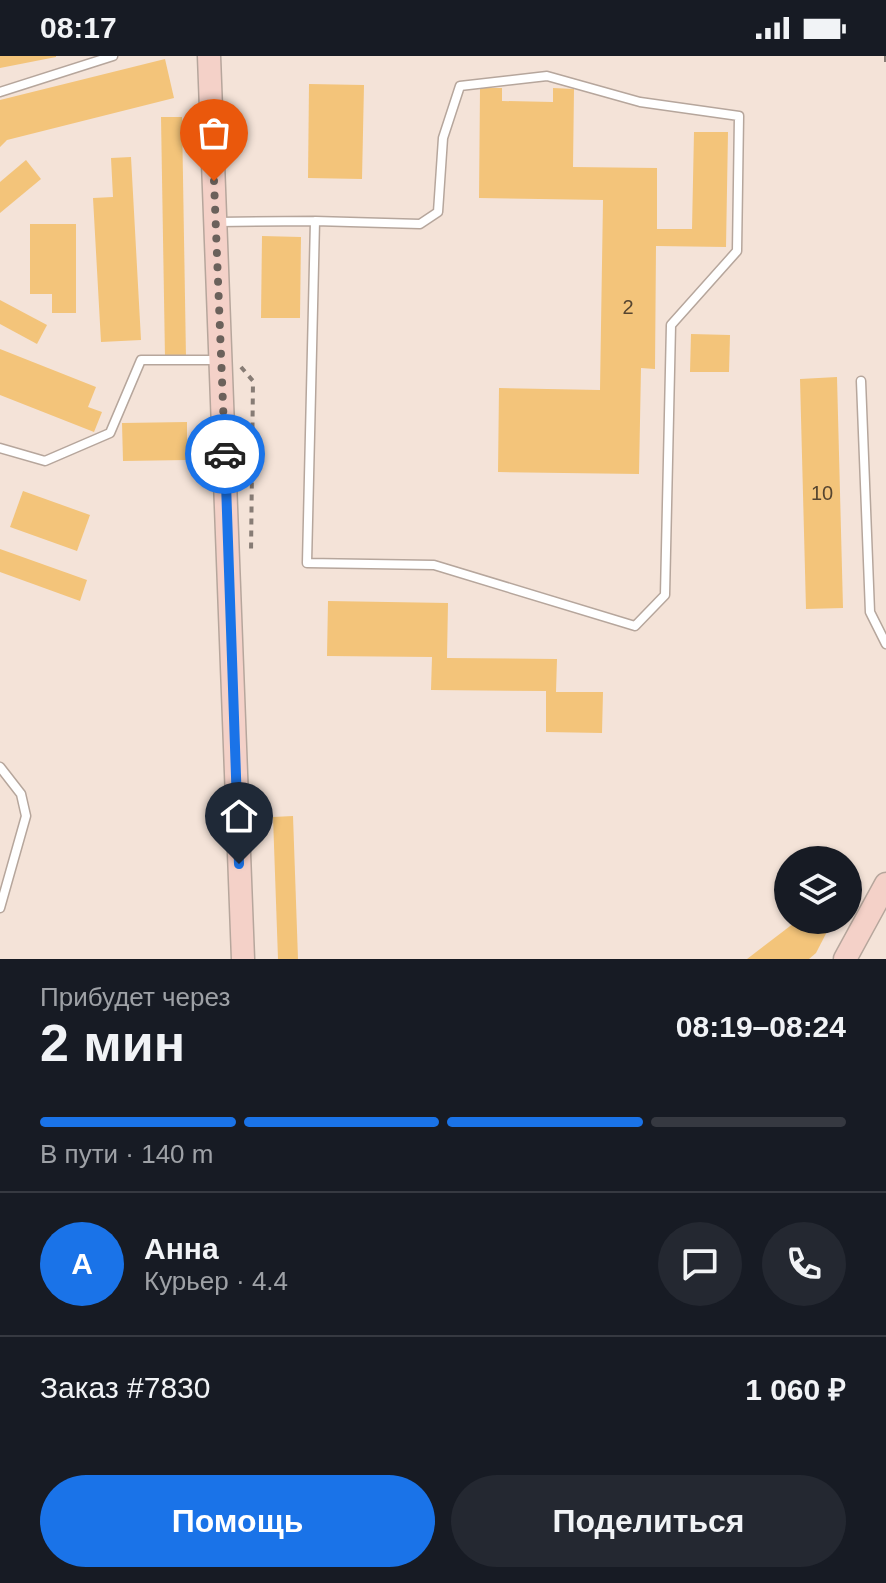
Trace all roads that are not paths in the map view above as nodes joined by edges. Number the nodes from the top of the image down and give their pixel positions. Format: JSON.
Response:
{"nodes":[{"id":1,"x":113,"y":56,"type":"edge"},
{"id":2,"x":209,"y":56,"type":"edge"},
{"id":3,"x":0,"y":92,"type":"edge"},
{"id":4,"x":315,"y":221,"type":"junction"},
{"id":5,"x":216,"y":222,"type":"junction"},
{"id":6,"x":221,"y":360,"type":"junction"},
{"id":7,"x":861,"y":381,"type":"dead end"},
{"id":8,"x":0,"y":448,"type":"edge"},
{"id":9,"x":886,"y":644,"type":"edge"},
{"id":10,"x":0,"y":767,"type":"edge"},
{"id":11,"x":886,"y":884,"type":"edge"},
{"id":12,"x":0,"y":908,"type":"edge"},
{"id":13,"x":243,"y":959,"type":"edge"},
{"id":14,"x":845,"y":959,"type":"edge"}],
"edges":[{"from":1,"to":3,"type":"lane"},
{"from":2,"to":5,"type":"street"},
{"from":4,"to":4,"type":"lane"},
{"from":4,"to":5,"type":"lane"},
{"from":5,"to":6,"type":"street"},
{"from":6,"to":8,"type":"lane"},
{"from":6,"to":13,"type":"street"},
{"from":7,"to":9,"type":"lane"},
{"from":10,"to":12,"type":"lane"},
{"from":11,"to":14,"type":"street"}]}
